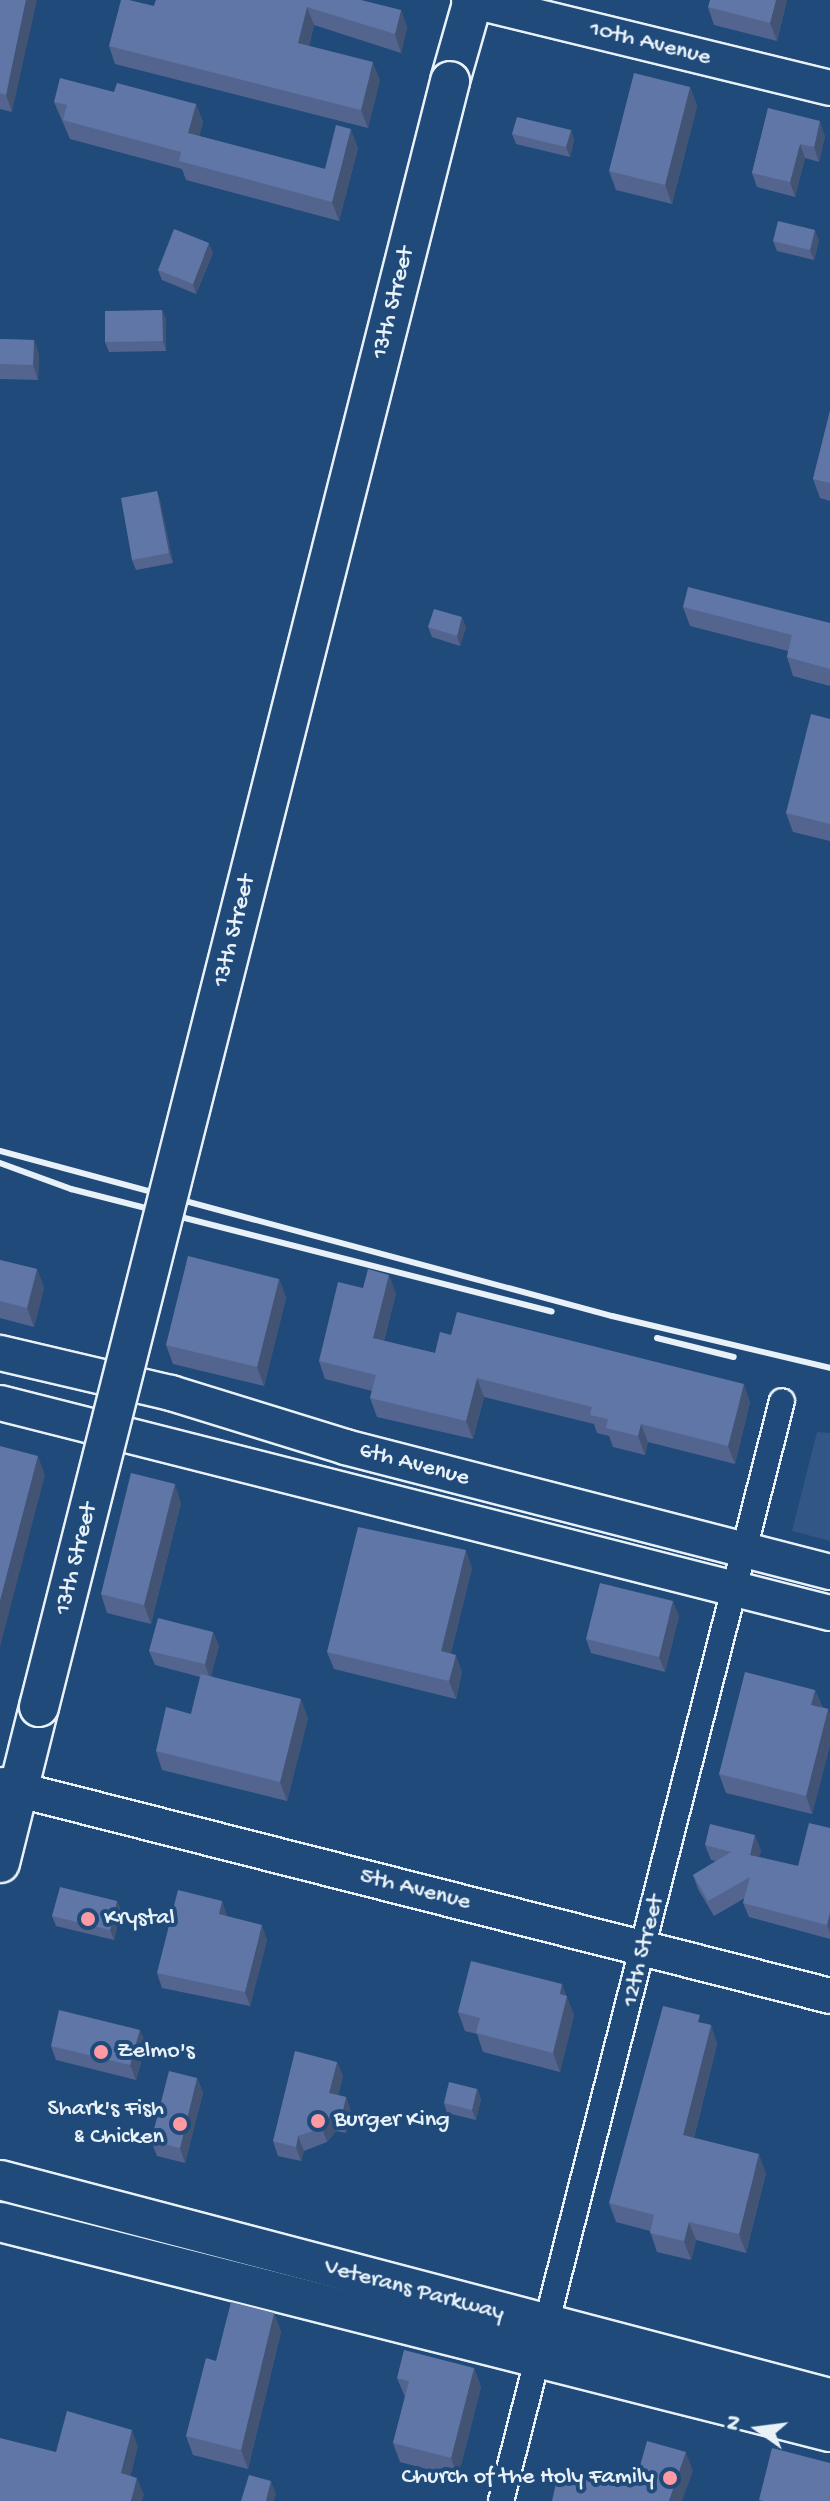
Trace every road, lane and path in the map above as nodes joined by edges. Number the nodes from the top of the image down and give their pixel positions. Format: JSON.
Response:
{"nodes":[{"id":1,"x":472,"y":0,"type":"edge"},
{"id":2,"x":830,"y":88,"type":"edge"},
{"id":3,"x":0,"y":1353,"type":"edge"},
{"id":4,"x":782,"y":1401,"type":"dead end"},
{"id":5,"x":0,"y":1403,"type":"edge"},
{"id":6,"x":741,"y":1549,"type":"junction"},
{"id":7,"x":830,"y":1572,"type":"edge"},
{"id":8,"x":732,"y":1588,"type":"junction"},
{"id":9,"x":830,"y":1613,"type":"edge"},
{"id":10,"x":9,"y":1787,"type":"edge"},
{"id":11,"x":0,"y":1863,"type":"edge"},
{"id":12,"x":645,"y":1948,"type":"junction"},
{"id":13,"x":830,"y":1996,"type":"edge"},
{"id":14,"x":0,"y":2180,"type":"edge"},
{"id":15,"x":0,"y":2222,"type":"edge"},
{"id":16,"x":542,"y":2341,"type":"junction"},
{"id":17,"x":830,"y":2398,"type":"edge"},
{"id":18,"x":830,"y":2432,"type":"edge"},
{"id":19,"x":501,"y":2501,"type":"edge"}],
"edges":[{"from":1,"to":2,"type":"street","name":"10th Avenue"},
{"from":1,"to":10,"type":"main road","name":"13th Street","bridge":true},
{"from":3,"to":6,"type":"street","name":"6th Avenue"},
{"from":4,"to":6,"type":"street","name":"12th Street"},
{"from":5,"to":8,"type":"street","name":"6th Avenue"},
{"from":6,"to":7,"type":"street","name":"6th Avenue"},
{"from":6,"to":8,"type":"street","name":"12th Street"},
{"from":8,"to":9,"type":"street","name":"6th Avenue"},
{"from":8,"to":12,"type":"street","name":"12th Street"},
{"from":10,"to":11,"type":"main road","name":"13th Street"},
{"from":10,"to":12,"type":"street","name":"5th Avenue"},
{"from":12,"to":13,"type":"street","name":"5th Avenue"},
{"from":12,"to":16,"type":"street","name":"12th Street"},
{"from":14,"to":16,"type":"main road","name":"Veterans Parkway"},
{"from":15,"to":16,"type":"main road","name":"Veterans Parkway"},
{"from":16,"to":17,"type":"main road","name":"Veterans Parkway"},
{"from":16,"to":18,"type":"main road","name":"Veterans Parkway"},
{"from":16,"to":19,"type":"street","name":"12th Street"}]}
